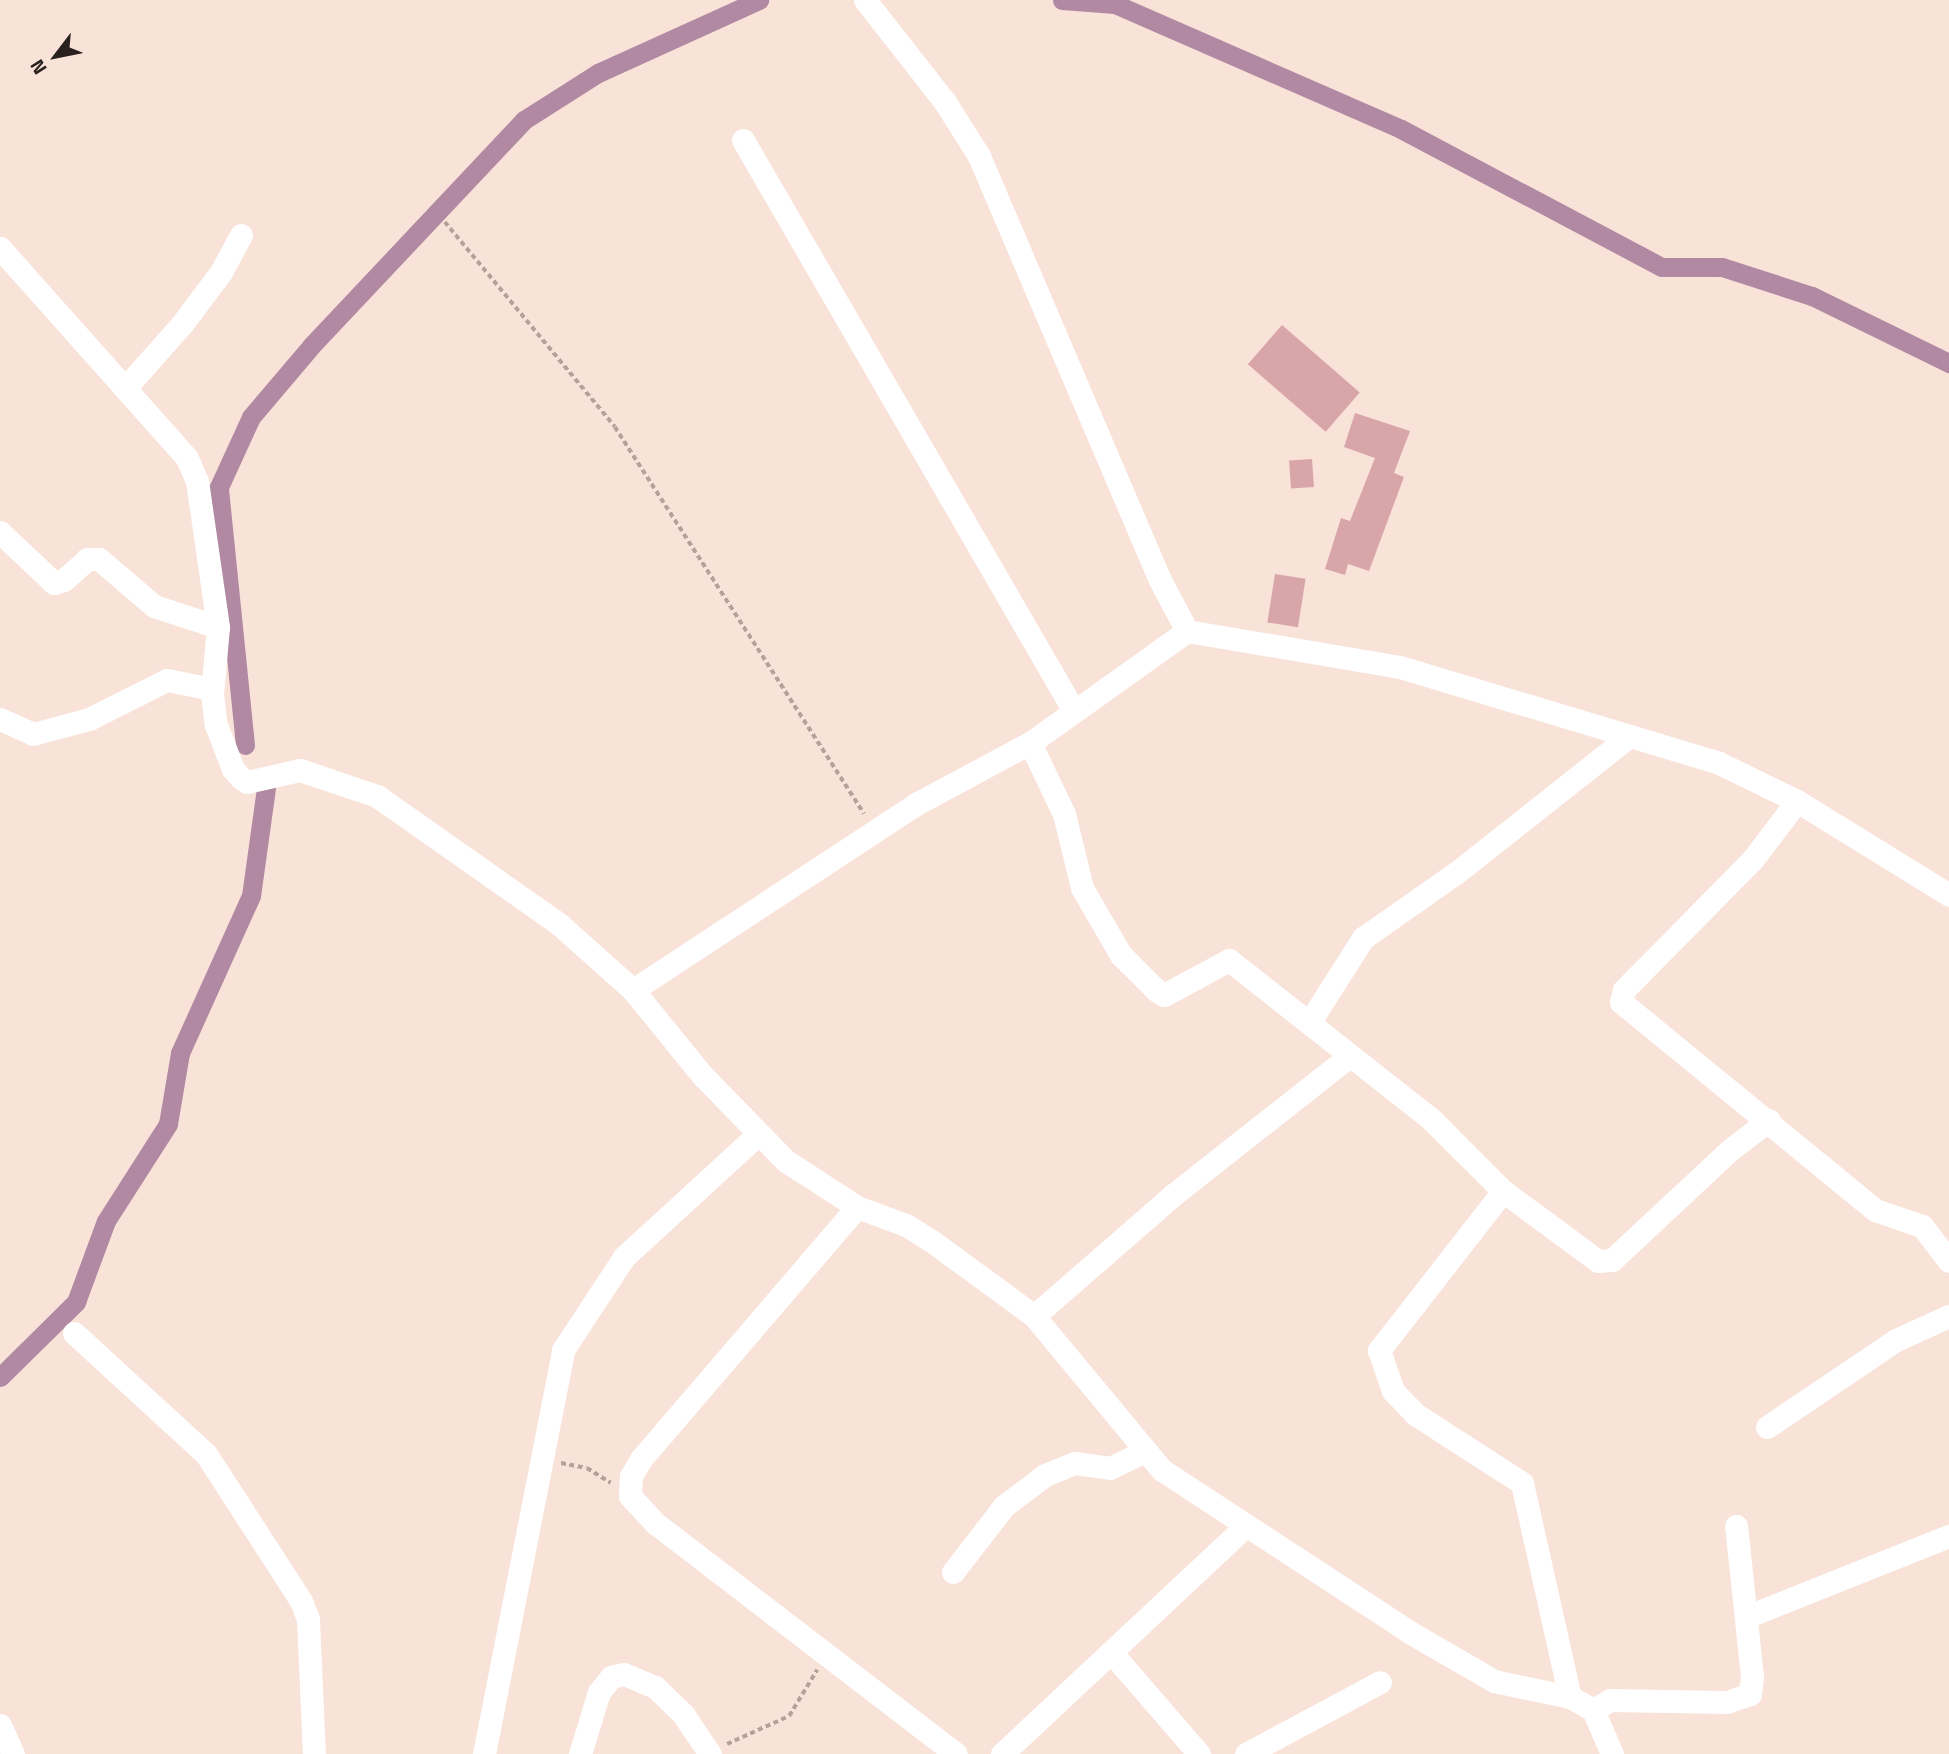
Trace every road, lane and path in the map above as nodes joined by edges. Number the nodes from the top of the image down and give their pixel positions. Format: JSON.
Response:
{"nodes":[{"id":1,"x":865,"y":0,"type":"edge"},
{"id":2,"x":743,"y":140,"type":"dead end"},
{"id":3,"x":445,"y":222,"type":"dead end"},
{"id":4,"x":242,"y":235,"type":"dead end"},
{"id":5,"x":0,"y":248,"type":"edge"},
{"id":6,"x":127,"y":386,"type":"junction"},
{"id":7,"x":0,"y":532,"type":"edge"},
{"id":8,"x":218,"y":627,"type":"junction"},
{"id":9,"x":1187,"y":631,"type":"junction"},
{"id":10,"x":212,"y":690,"type":"junction"},
{"id":11,"x":1074,"y":711,"type":"junction"},
{"id":12,"x":0,"y":719,"type":"edge"},
{"id":13,"x":1628,"y":737,"type":"junction"},
{"id":14,"x":1030,"y":743,"type":"junction"},
{"id":15,"x":1797,"y":801,"type":"junction"},
{"id":16,"x":877,"y":834,"type":"junction"},
{"id":17,"x":1949,"y":895,"type":"edge"},
{"id":18,"x":633,"y":990,"type":"junction"},
{"id":19,"x":1310,"y":1023,"type":"junction"},
{"id":20,"x":1347,"y":1058,"type":"junction"},
{"id":21,"x":1769,"y":1120,"type":"junction"},
{"id":22,"x":758,"y":1134,"type":"junction"},
{"id":23,"x":1503,"y":1191,"type":"junction"},
{"id":24,"x":857,"y":1207,"type":"junction"},
{"id":25,"x":1949,"y":1261,"type":"edge"},
{"id":26,"x":1034,"y":1316,"type":"junction"},
{"id":27,"x":1949,"y":1316,"type":"edge"},
{"id":28,"x":74,"y":1333,"type":"dead end"},
{"id":29,"x":1767,"y":1427,"type":"dead end"},
{"id":30,"x":1145,"y":1451,"type":"junction"},
{"id":31,"x":539,"y":1459,"type":"junction"},
{"id":32,"x":630,"y":1496,"type":"junction"},
{"id":33,"x":1736,"y":1526,"type":"dead end"},
{"id":34,"x":1245,"y":1527,"type":"junction"},
{"id":35,"x":1949,"y":1536,"type":"edge"},
{"id":36,"x":953,"y":1572,"type":"dead end"},
{"id":37,"x":1746,"y":1617,"type":"junction"},
{"id":38,"x":1111,"y":1652,"type":"junction"},
{"id":39,"x":828,"y":1653,"type":"junction"},
{"id":40,"x":1380,"y":1682,"type":"dead end"},
{"id":41,"x":1570,"y":1697,"type":"junction"},
{"id":42,"x":1593,"y":1710,"type":"junction"},
{"id":43,"x":0,"y":1725,"type":"edge"},
{"id":44,"x":710,"y":1753,"type":"edge"},
{"id":45,"x":13,"y":1754,"type":"edge"},
{"id":46,"x":314,"y":1754,"type":"edge"},
{"id":47,"x":484,"y":1754,"type":"edge"},
{"id":48,"x":580,"y":1754,"type":"edge"},
{"id":49,"x":956,"y":1754,"type":"edge"},
{"id":50,"x":1002,"y":1754,"type":"edge"},
{"id":51,"x":1199,"y":1754,"type":"edge"},
{"id":52,"x":1246,"y":1754,"type":"edge"},
{"id":53,"x":1612,"y":1754,"type":"edge"}],
"edges":[{"from":1,"to":9,"type":"street"},
{"from":2,"to":11,"type":"street"},
{"from":3,"to":16,"type":"path"},
{"from":4,"to":6,"type":"street"},
{"from":5,"to":6,"type":"street"},
{"from":6,"to":8,"type":"street"},
{"from":7,"to":8,"type":"street"},
{"from":8,"to":10,"type":"street"},
{"from":9,"to":11,"type":"street"},
{"from":9,"to":13,"type":"street"},
{"from":10,"to":12,"type":"street"},
{"from":10,"to":18,"type":"street"},
{"from":11,"to":14,"type":"street"},
{"from":13,"to":15,"type":"street"},
{"from":13,"to":19,"type":"street"},
{"from":14,"to":16,"type":"street"},
{"from":14,"to":19,"type":"street"},
{"from":15,"to":17,"type":"street"},
{"from":15,"to":21,"type":"street"},
{"from":16,"to":18,"type":"street"},
{"from":18,"to":22,"type":"street"},
{"from":19,"to":20,"type":"street"},
{"from":20,"to":23,"type":"street"},
{"from":20,"to":26,"type":"street"},
{"from":21,"to":23,"type":"street"},
{"from":21,"to":25,"type":"street"},
{"from":22,"to":24,"type":"street"},
{"from":22,"to":31,"type":"street"},
{"from":23,"to":41,"type":"street"},
{"from":24,"to":26,"type":"street"},
{"from":24,"to":32,"type":"street"},
{"from":26,"to":30,"type":"street"},
{"from":27,"to":29,"type":"street"},
{"from":28,"to":46,"type":"street"},
{"from":30,"to":34,"type":"street"},
{"from":30,"to":36,"type":"street"},
{"from":31,"to":32,"type":"path"},
{"from":31,"to":47,"type":"street"},
{"from":32,"to":39,"type":"street"},
{"from":33,"to":37,"type":"street"},
{"from":34,"to":38,"type":"street"},
{"from":34,"to":41,"type":"street"},
{"from":35,"to":37,"type":"street"},
{"from":37,"to":42,"type":"street"},
{"from":38,"to":50,"type":"street"},
{"from":38,"to":51,"type":"street"},
{"from":39,"to":44,"type":"path"},
{"from":39,"to":49,"type":"street"},
{"from":40,"to":52,"type":"street"},
{"from":41,"to":42,"type":"street"},
{"from":42,"to":53,"type":"street"},
{"from":43,"to":45,"type":"street"},
{"from":44,"to":48,"type":"street"}]}
